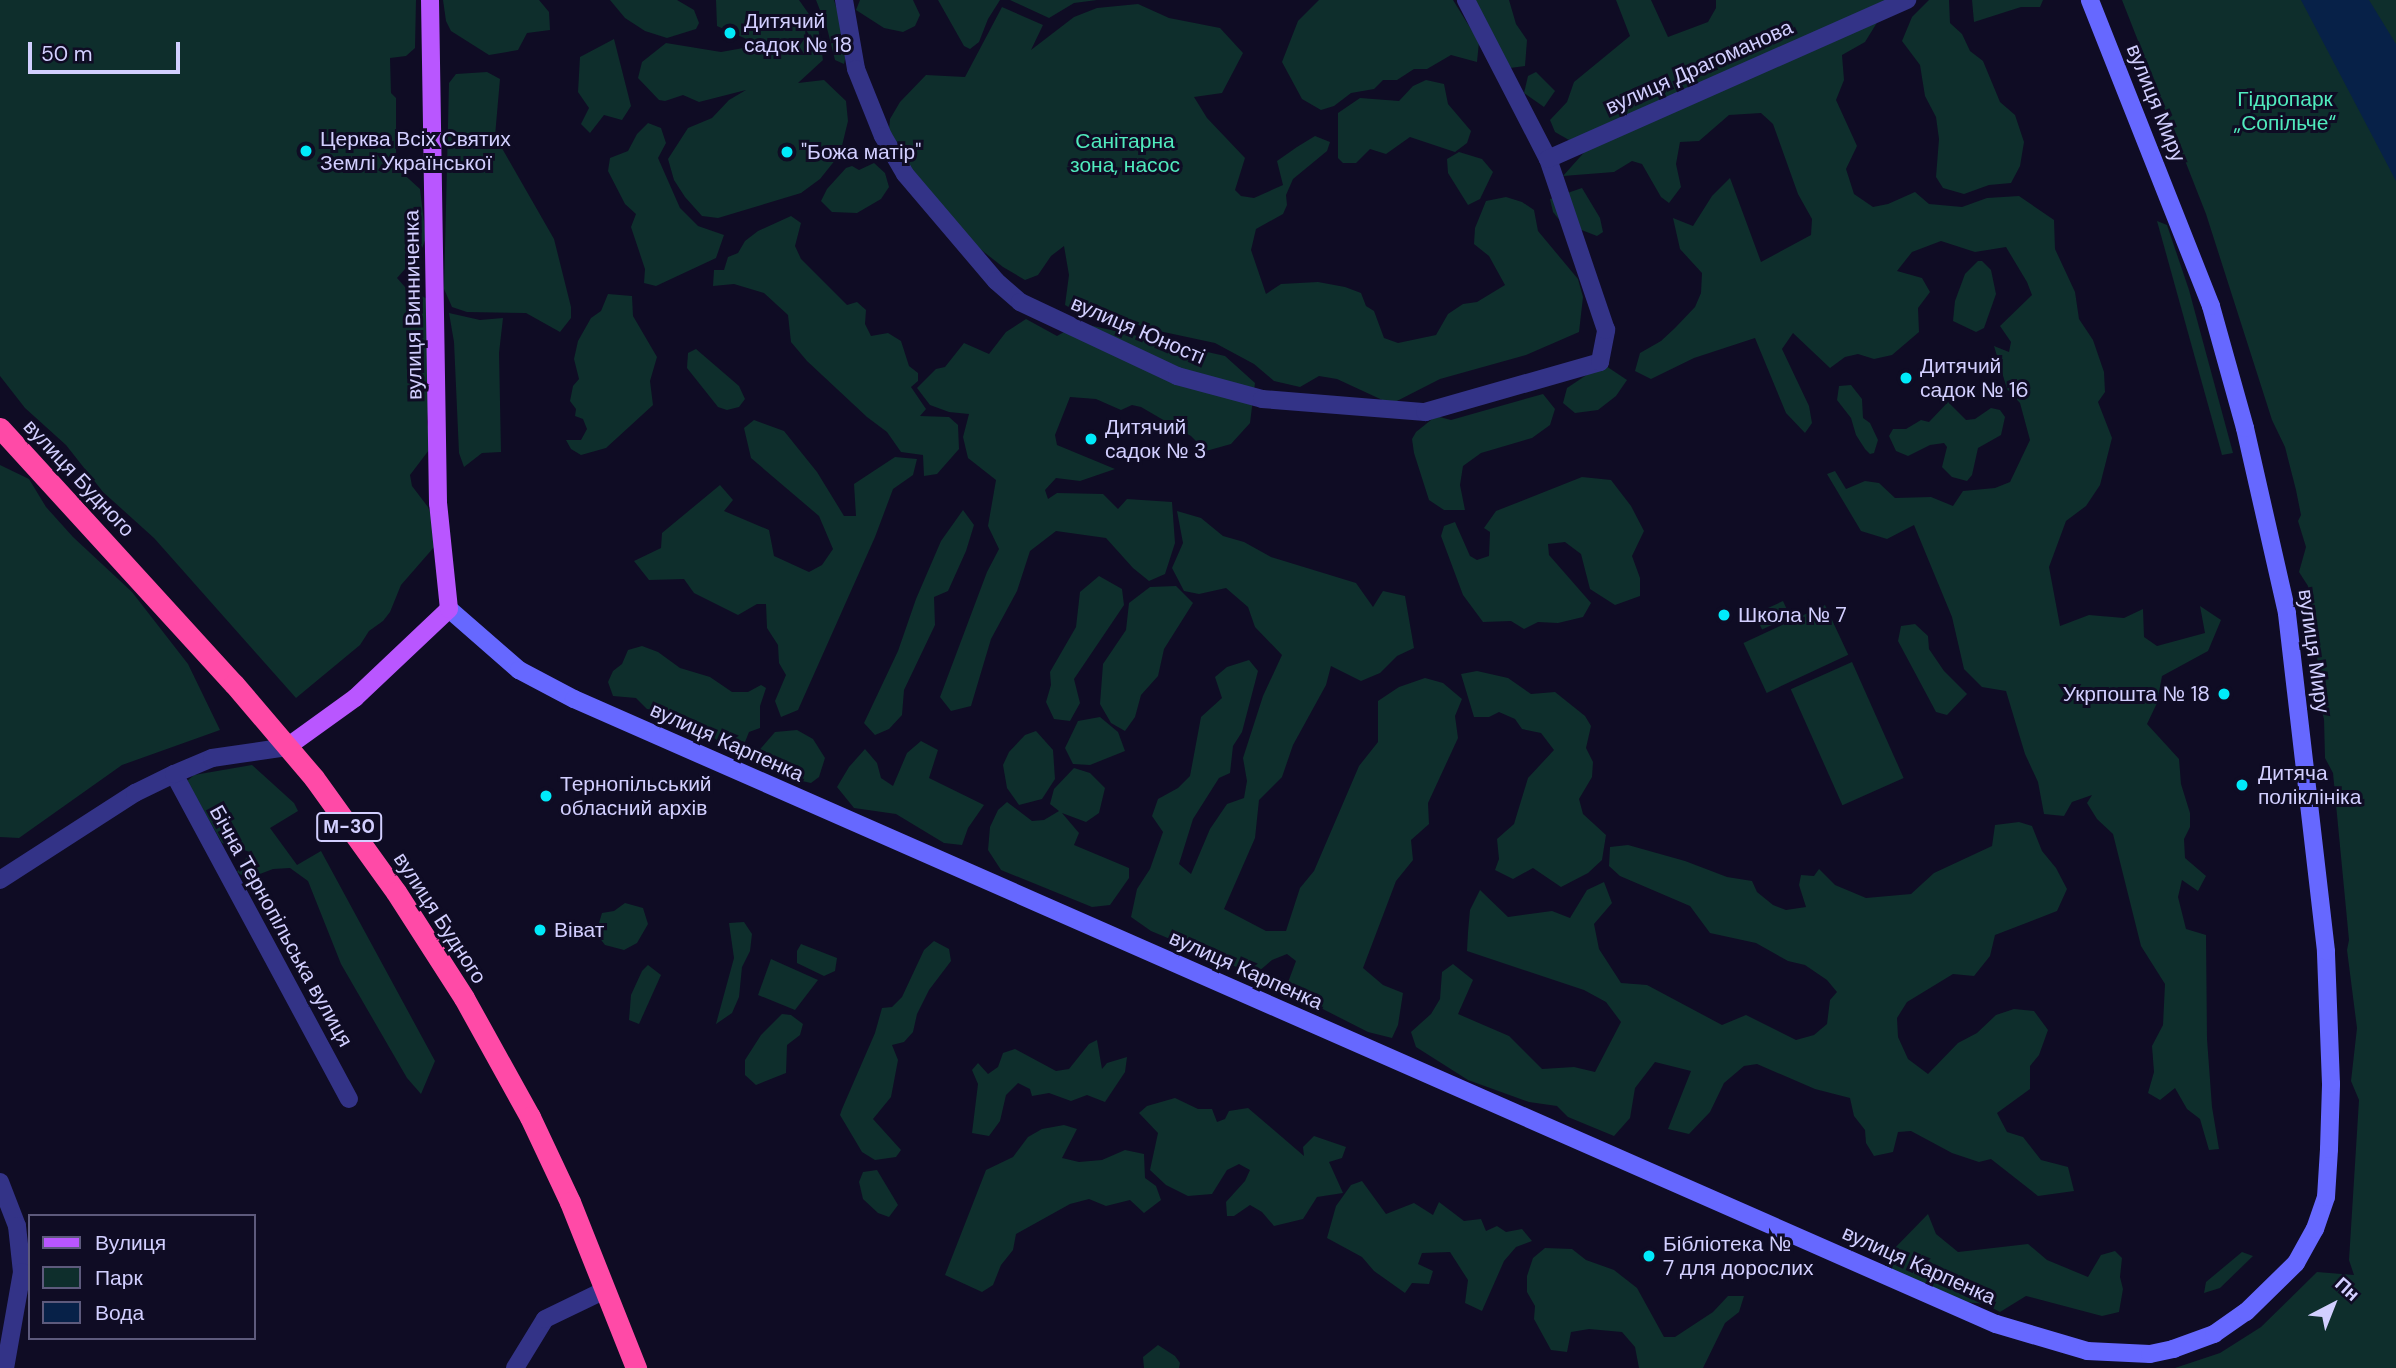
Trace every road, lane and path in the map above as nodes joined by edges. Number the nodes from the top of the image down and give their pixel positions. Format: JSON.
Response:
{"nodes":[{"id":1,"x":430,"y":0,"type":"edge"},
{"id":2,"x":844,"y":0,"type":"edge"},
{"id":3,"x":1466,"y":0,"type":"edge"},
{"id":4,"x":1907,"y":0,"type":"edge"},
{"id":5,"x":2090,"y":0,"type":"edge"},
{"id":6,"x":1548,"y":159,"type":"junction"},
{"id":7,"x":0,"y":428,"type":"edge"},
{"id":8,"x":449,"y":608,"type":"junction"},
{"id":9,"x":287,"y":747,"type":"junction"},
{"id":10,"x":174,"y":774,"type":"junction"},
{"id":11,"x":0,"y":880,"type":"edge"},
{"id":12,"x":349,"y":1099,"type":"dead end"},
{"id":13,"x":0,"y":1182,"type":"edge"},
{"id":14,"x":605,"y":1290,"type":"junction"},
{"id":15,"x":2246,"y":1312,"type":"joint"},
{"id":16,"x":4,"y":1358,"type":"edge"},
{"id":17,"x":516,"y":1368,"type":"edge"},
{"id":18,"x":636,"y":1368,"type":"edge"}],
"edges":[{"from":1,"to":8,"type":"main road","name":"вулиця Винниченка"},
{"from":2,"to":6,"type":"street","name":"вулиця Юності"},
{"from":3,"to":6,"type":"street"},
{"from":4,"to":6,"type":"street","name":"вулиця Драгоманова"},
{"from":5,"to":15,"type":"main road","name":"вулиця Миру"},
{"from":7,"to":9,"type":"highway","name":"вулиця Будного","number":"М-30"},
{"from":8,"to":9,"type":"main road"},
{"from":8,"to":15,"type":"main road","name":"вулиця Карпенка"},
{"from":9,"to":10,"type":"street"},
{"from":9,"to":14,"type":"highway","name":"вулиця Будного","number":"М-30"},
{"from":10,"to":11,"type":"street"},
{"from":10,"to":12,"type":"street","name":"Бічна Тернопільська вулиця"},
{"from":13,"to":16,"type":"street"},
{"from":14,"to":17,"type":"street"},
{"from":14,"to":18,"type":"highway","name":"вулиця Будного","number":"М-30"}]}
